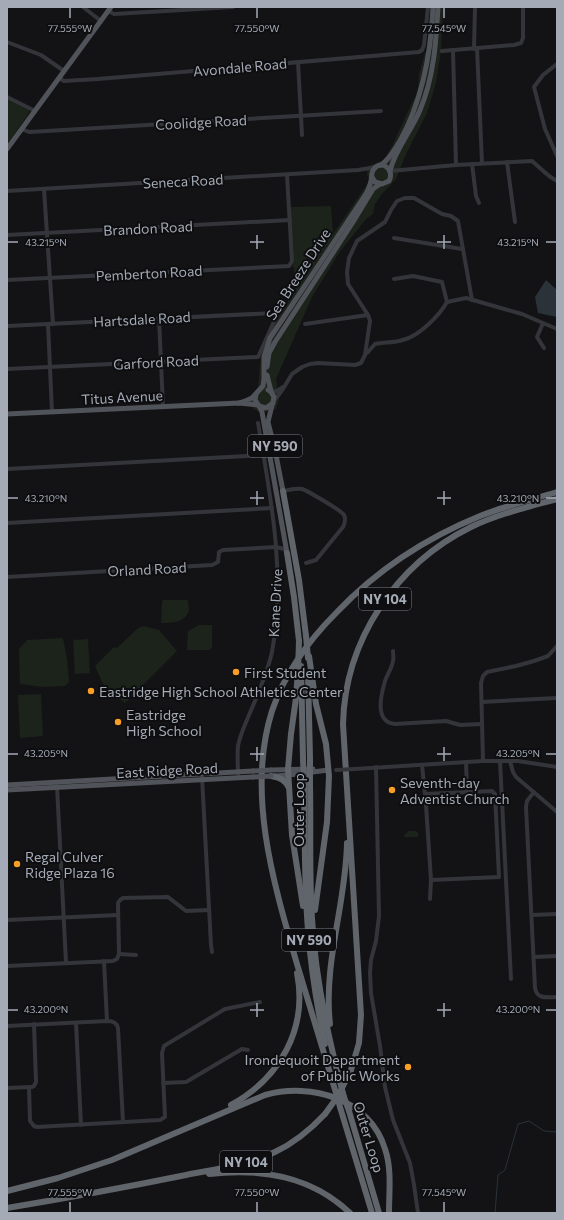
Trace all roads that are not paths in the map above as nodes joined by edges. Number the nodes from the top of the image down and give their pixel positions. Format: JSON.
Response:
{"nodes":[{"id":1,"x":83,"y":7,"type":"edge"},
{"id":2,"x":233,"y":7,"type":"edge"},
{"id":3,"x":428,"y":7,"type":"edge"},
{"id":4,"x":433,"y":7,"type":"edge"},
{"id":5,"x":438,"y":7,"type":"edge"},
{"id":6,"x":475,"y":7,"type":"edge"},
{"id":7,"x":523,"y":7,"type":"edge"},
{"id":8,"x":109,"y":9,"type":"edge"},
{"id":9,"x":101,"y":21,"type":"junction"},
{"id":10,"x":7,"y":42,"type":"edge"},
{"id":11,"x":475,"y":48,"type":"junction"},
{"id":12,"x":453,"y":50,"type":"junction"},
{"id":13,"x":442,"y":51,"type":"dead end"},
{"id":14,"x":298,"y":62,"type":"junction"},
{"id":15,"x":557,"y":64,"type":"edge"},
{"id":16,"x":64,"y":71,"type":"junction"},
{"id":17,"x":59,"y":78,"type":"junction"},
{"id":18,"x":7,"y":97,"type":"edge"},
{"id":19,"x":35,"y":111,"type":"junction"},
{"id":20,"x":380,"y":111,"type":"dead end"},
{"id":21,"x":301,"y":116,"type":"junction"},
{"id":22,"x":22,"y":129,"type":"junction"},
{"id":23,"x":302,"y":135,"type":"dead end"},
{"id":24,"x":7,"y":149,"type":"edge"},
{"id":25,"x":557,"y":156,"type":"edge"},
{"id":26,"x":507,"y":162,"type":"junction"},
{"id":27,"x":482,"y":163,"type":"junction"},
{"id":28,"x":472,"y":164,"type":"junction"},
{"id":29,"x":456,"y":165,"type":"junction"},
{"id":30,"x":379,"y":166,"type":"junction"},
{"id":31,"x":358,"y":170,"type":"junction"},
{"id":32,"x":402,"y":170,"type":"junction"},
{"id":33,"x":390,"y":171,"type":"junction"},
{"id":34,"x":287,"y":174,"type":"junction"},
{"id":35,"x":372,"y":176,"type":"junction"},
{"id":36,"x":390,"y":179,"type":"junction"},
{"id":37,"x":557,"y":181,"type":"edge"},
{"id":38,"x":380,"y":184,"type":"junction"},
{"id":39,"x":44,"y":189,"type":"junction"},
{"id":40,"x":7,"y":191,"type":"edge"},
{"id":41,"x":479,"y":203,"type":"dead end"},
{"id":42,"x":290,"y":220,"type":"junction"},
{"id":43,"x":515,"y":222,"type":"dead end"},
{"id":44,"x":47,"y":233,"type":"junction"},
{"id":45,"x":7,"y":235,"type":"edge"},
{"id":46,"x":394,"y":238,"type":"dead end"},
{"id":47,"x":462,"y":249,"type":"junction"},
{"id":48,"x":50,"y":278,"type":"junction"},
{"id":49,"x":394,"y":279,"type":"dead end"},
{"id":50,"x":7,"y":280,"type":"edge"},
{"id":51,"x":472,"y":300,"type":"junction"},
{"id":52,"x":446,"y":302,"type":"junction"},
{"id":53,"x":276,"y":314,"type":"joint"},
{"id":54,"x":368,"y":315,"type":"junction"},
{"id":55,"x":159,"y":318,"type":"junction"},
{"id":56,"x":543,"y":323,"type":"junction"},
{"id":57,"x":48,"y":324,"type":"junction"},
{"id":58,"x":53,"y":324,"type":"junction"},
{"id":59,"x":305,"y":324,"type":"dead end"},
{"id":60,"x":7,"y":326,"type":"edge"},
{"id":61,"x":557,"y":329,"type":"edge"},
{"id":62,"x":544,"y":348,"type":"dead end"},
{"id":63,"x":365,"y":355,"type":"junction"},
{"id":64,"x":162,"y":362,"type":"junction"},
{"id":65,"x":50,"y":367,"type":"junction"},
{"id":66,"x":7,"y":369,"type":"edge"},
{"id":67,"x":286,"y":384,"type":"junction"},
{"id":68,"x":258,"y":392,"type":"junction"},
{"id":69,"x":271,"y":392,"type":"junction"},
{"id":70,"x":273,"y":402,"type":"junction"},
{"id":71,"x":241,"y":403,"type":"junction"},
{"id":72,"x":258,"y":405,"type":"junction"},
{"id":73,"x":164,"y":407,"type":"junction"},
{"id":74,"x":52,"y":412,"type":"junction"},
{"id":75,"x":7,"y":414,"type":"edge"},
{"id":76,"x":261,"y":423,"type":"junction"},
{"id":77,"x":263,"y":456,"type":"junction"},
{"id":78,"x":7,"y":469,"type":"edge"},
{"id":79,"x":283,"y":491,"type":"junction"},
{"id":80,"x":557,"y":492,"type":"edge"},
{"id":81,"x":557,"y":499,"type":"edge"},
{"id":82,"x":272,"y":508,"type":"junction"},
{"id":83,"x":7,"y":523,"type":"edge"},
{"id":84,"x":284,"y":538,"type":"junction"},
{"id":85,"x":276,"y":547,"type":"junction"},
{"id":86,"x":287,"y":554,"type":"junction"},
{"id":87,"x":306,"y":563,"type":"dead end"},
{"id":88,"x":7,"y":577,"type":"edge"},
{"id":89,"x":557,"y":646,"type":"edge"},
{"id":90,"x":393,"y":651,"type":"dead end"},
{"id":91,"x":308,"y":657,"type":"junction"},
{"id":92,"x":300,"y":668,"type":"junction"},
{"id":93,"x":557,"y":698,"type":"edge"},
{"id":94,"x":482,"y":702,"type":"junction"},
{"id":95,"x":482,"y":724,"type":"junction"},
{"id":96,"x":307,"y":758,"type":"junction"},
{"id":97,"x":483,"y":761,"type":"junction"},
{"id":98,"x":500,"y":761,"type":"junction"},
{"id":99,"x":510,"y":761,"type":"junction"},
{"id":100,"x":466,"y":762,"type":"junction"},
{"id":101,"x":422,"y":765,"type":"junction"},
{"id":102,"x":376,"y":767,"type":"junction"},
{"id":103,"x":557,"y":767,"type":"edge"},
{"id":104,"x":328,"y":770,"type":"junction"},
{"id":105,"x":238,"y":772,"type":"junction"},
{"id":106,"x":289,"y":772,"type":"junction"},
{"id":107,"x":271,"y":773,"type":"junction"},
{"id":108,"x":202,"y":774,"type":"junction"},
{"id":109,"x":238,"y":778,"type":"junction"},
{"id":110,"x":202,"y":780,"type":"junction"},
{"id":111,"x":7,"y":785,"type":"edge"},
{"id":112,"x":57,"y":785,"type":"junction"},
{"id":113,"x":307,"y":785,"type":"junction"},
{"id":114,"x":7,"y":790,"type":"edge"},
{"id":115,"x":290,"y":792,"type":"junction"},
{"id":116,"x":467,"y":792,"type":"junction"},
{"id":117,"x":534,"y":792,"type":"junction"},
{"id":118,"x":425,"y":794,"type":"junction"},
{"id":119,"x":348,"y":803,"type":"junction"},
{"id":120,"x":557,"y":812,"type":"edge"},
{"id":121,"x":431,"y":880,"type":"junction"},
{"id":122,"x":430,"y":899,"type":"dead end"},
{"id":123,"x":209,"y":910,"type":"junction"},
{"id":124,"x":557,"y":914,"type":"edge"},
{"id":125,"x":118,"y":915,"type":"junction"},
{"id":126,"x":532,"y":915,"type":"junction"},
{"id":127,"x":64,"y":917,"type":"junction"},
{"id":128,"x":7,"y":920,"type":"edge"},
{"id":129,"x":286,"y":924,"type":"junction"},
{"id":130,"x":313,"y":936,"type":"junction"},
{"id":131,"x":310,"y":950,"type":"junction"},
{"id":132,"x":212,"y":952,"type":"dead end"},
{"id":133,"x":119,"y":954,"type":"junction"},
{"id":134,"x":136,"y":955,"type":"dead end"},
{"id":135,"x":557,"y":956,"type":"edge"},
{"id":136,"x":534,"y":957,"type":"junction"},
{"id":137,"x":104,"y":961,"type":"junction"},
{"id":138,"x":66,"y":963,"type":"junction"},
{"id":139,"x":7,"y":966,"type":"edge"},
{"id":140,"x":511,"y":979,"type":"dead end"},
{"id":141,"x":557,"y":997,"type":"edge"},
{"id":142,"x":260,"y":1002,"type":"dead end"},
{"id":143,"x":107,"y":1021,"type":"junction"},
{"id":144,"x":76,"y":1023,"type":"junction"},
{"id":145,"x":34,"y":1024,"type":"junction"},
{"id":146,"x":7,"y":1026,"type":"edge"},
{"id":147,"x":248,"y":1050,"type":"dead end"},
{"id":148,"x":338,"y":1075,"type":"junction"},
{"id":149,"x":163,"y":1083,"type":"junction"},
{"id":150,"x":29,"y":1087,"type":"junction"},
{"id":151,"x":7,"y":1088,"type":"edge"},
{"id":152,"x":336,"y":1093,"type":"junction"},
{"id":153,"x":123,"y":1122,"type":"junction"},
{"id":154,"x":81,"y":1125,"type":"junction"},
{"id":155,"x":185,"y":1129,"type":"junction"},
{"id":156,"x":154,"y":1182,"type":"junction"},
{"id":157,"x":9,"y":1190,"type":"edge"},
{"id":158,"x":7,"y":1208,"type":"edge"},
{"id":159,"x":350,"y":1213,"type":"edge"},
{"id":160,"x":372,"y":1213,"type":"edge"},
{"id":161,"x":380,"y":1213,"type":"edge"},
{"id":162,"x":389,"y":1213,"type":"edge"},
{"id":163,"x":418,"y":1213,"type":"edge"}],
"edges":[{"from":1,"to":9,"type":"street"},
{"from":2,"to":8,"type":"street"},
{"from":3,"to":14,"type":"street","name":"Avondale Road"},
{"from":4,"to":30,"type":"main road"},
{"from":5,"to":33,"type":"main road"},
{"from":6,"to":11,"type":"street"},
{"from":7,"to":11,"type":"street"},
{"from":8,"to":9,"type":"main road"},
{"from":9,"to":16,"type":"main road"},
{"from":10,"to":16,"type":"street"},
{"from":11,"to":12,"type":"street"},
{"from":11,"to":27,"type":"street"},
{"from":12,"to":13,"type":"street"},
{"from":12,"to":29,"type":"street"},
{"from":14,"to":17,"type":"street","name":"Avondale Road"},
{"from":14,"to":21,"type":"street"},
{"from":15,"to":25,"type":"street"},
{"from":16,"to":17,"type":"main road"},
{"from":17,"to":19,"type":"main road"},
{"from":18,"to":19,"type":"street"},
{"from":19,"to":22,"type":"main road"},
{"from":20,"to":21,"type":"street","name":"Coolidge Road"},
{"from":21,"to":22,"type":"street","name":"Coolidge Road"},
{"from":21,"to":23,"type":"street"},
{"from":22,"to":24,"type":"main road"},
{"from":26,"to":27,"type":"street"},
{"from":26,"to":37,"type":"street"},
{"from":26,"to":43,"type":"street"},
{"from":27,"to":28,"type":"street"},
{"from":28,"to":29,"type":"street"},
{"from":28,"to":41,"type":"street"},
{"from":29,"to":32,"type":"street"},
{"from":30,"to":31,"type":"street","name":"Seneca Road"},
{"from":30,"to":33,"type":"main road"},
{"from":30,"to":35,"type":"main road"},
{"from":31,"to":34,"type":"street","name":"Seneca Road"},
{"from":31,"to":35,"type":"street","name":"Seneca Road"},
{"from":32,"to":33,"type":"street"},
{"from":32,"to":36,"type":"street"},
{"from":33,"to":36,"type":"main road"},
{"from":34,"to":39,"type":"street","name":"Seneca Road"},
{"from":34,"to":42,"type":"street"},
{"from":35,"to":38,"type":"main road"},
{"from":35,"to":68,"type":"main road","name":"Sea Breeze Drive"},
{"from":36,"to":38,"type":"main road"},
{"from":38,"to":69,"type":"main road","name":"Sea Breeze Drive"},
{"from":39,"to":40,"type":"street","name":"Seneca Road"},
{"from":39,"to":44,"type":"street"},
{"from":42,"to":44,"type":"street","name":"Brandon Road"},
{"from":42,"to":48,"type":"street","name":"Pemberton Road"},
{"from":44,"to":45,"type":"street","name":"Brandon Road"},
{"from":44,"to":48,"type":"street"},
{"from":46,"to":47,"type":"street"},
{"from":47,"to":51,"type":"street"},
{"from":47,"to":54,"type":"street"},
{"from":48,"to":50,"type":"street","name":"Pemberton Road"},
{"from":48,"to":58,"type":"street"},
{"from":49,"to":52,"type":"street"},
{"from":51,"to":52,"type":"street"},
{"from":51,"to":56,"type":"street"},
{"from":52,"to":63,"type":"street"},
{"from":53,"to":55,"type":"street","name":"Hartsdale Road"},
{"from":53,"to":64,"type":"street","name":"Garford Road"},
{"from":54,"to":59,"type":"street"},
{"from":54,"to":63,"type":"street"},
{"from":55,"to":58,"type":"street","name":"Hartsdale Road"},
{"from":55,"to":64,"type":"street"},
{"from":56,"to":61,"type":"street"},
{"from":56,"to":62,"type":"street"},
{"from":57,"to":58,"type":"street","name":"Hartsdale Road"},
{"from":57,"to":60,"type":"street","name":"Hartsdale Road"},
{"from":57,"to":65,"type":"street"},
{"from":63,"to":67,"type":"street"},
{"from":64,"to":65,"type":"street","name":"Garford Road"},
{"from":64,"to":73,"type":"street"},
{"from":65,"to":66,"type":"street","name":"Garford Road"},
{"from":65,"to":74,"type":"street"},
{"from":67,"to":69,"type":"street"},
{"from":67,"to":70,"type":"street"},
{"from":68,"to":69,"type":"main road"},
{"from":68,"to":71,"type":"main road","name":"Titus Avenue"},
{"from":68,"to":72,"type":"main road"},
{"from":69,"to":70,"type":"main road"},
{"from":70,"to":72,"type":"main road"},
{"from":70,"to":79,"type":"main road","name":"Outer Loop","number":"NY 590"},
{"from":71,"to":72,"type":"main road","name":"Titus Avenue"},
{"from":71,"to":73,"type":"main road","name":"Titus Avenue"},
{"from":71,"to":76,"type":"main road"},
{"from":72,"to":76,"type":"main road","number":"NY 590"},
{"from":73,"to":74,"type":"main road","name":"Titus Avenue"},
{"from":74,"to":75,"type":"main road","name":"Titus Avenue"},
{"from":76,"to":77,"type":"street","name":"Kane Drive"},
{"from":76,"to":84,"type":"main road","number":"NY 590"},
{"from":77,"to":78,"type":"street"},
{"from":77,"to":82,"type":"street","name":"Kane Drive"},
{"from":79,"to":87,"type":"street"},
{"from":79,"to":91,"type":"highway","name":"Outer Loop","number":"NY 590","bridge":true},
{"from":80,"to":129,"type":"highway","number":"NY 104"},
{"from":81,"to":119,"type":"highway","number":"NY 104"},
{"from":82,"to":83,"type":"street"},
{"from":82,"to":85,"type":"street","name":"Kane Drive"},
{"from":84,"to":85,"type":"street"},
{"from":84,"to":86,"type":"main road","number":"NY 590"},
{"from":85,"to":86,"type":"street"},
{"from":85,"to":88,"type":"street","name":"Orland Road"},
{"from":85,"to":105,"type":"street","name":"Kane Drive"},
{"from":86,"to":92,"type":"highway","number":"NY 590","bridge":true},
{"from":89,"to":94,"type":"street"},
{"from":90,"to":95,"type":"street"},
{"from":91,"to":96,"type":"highway","name":"Outer Loop","number":"NY 590"},
{"from":91,"to":104,"type":"highway"},
{"from":92,"to":96,"type":"highway","name":"Outer Loop","number":"NY 590"},
{"from":92,"to":106,"type":"highway"},
{"from":93,"to":94,"type":"street"},
{"from":94,"to":95,"type":"street"},
{"from":95,"to":97,"type":"street"},
{"from":96,"to":113,"type":"highway","name":"Outer Loop","number":"NY 590","bridge":true},
{"from":97,"to":98,"type":"street","name":"East Ridge Road"},
{"from":97,"to":100,"type":"street","name":"East Ridge Road"},
{"from":98,"to":99,"type":"street","name":"East Ridge Road"},
{"from":98,"to":140,"type":"street"},
{"from":99,"to":103,"type":"street","name":"East Ridge Road"},
{"from":99,"to":117,"type":"street"},
{"from":100,"to":101,"type":"street","name":"East Ridge Road"},
{"from":100,"to":116,"type":"street"},
{"from":101,"to":102,"type":"street","name":"East Ridge Road"},
{"from":101,"to":118,"type":"street"},
{"from":102,"to":104,"type":"street","name":"East Ridge Road","bridge":true},
{"from":102,"to":163,"type":"street"},
{"from":104,"to":106,"type":"main road","name":"East Ridge Road"},
{"from":104,"to":130,"type":"highway"},
{"from":105,"to":107,"type":"main road","name":"East Ridge Road","bridge":true},
{"from":105,"to":108,"type":"main road","name":"East Ridge Road"},
{"from":105,"to":109,"type":"street","name":"Kane Drive"},
{"from":106,"to":107,"type":"main road","name":"East Ridge Road"},
{"from":106,"to":115,"type":"highway"},
{"from":107,"to":109,"type":"main road","name":"East Ridge Road","bridge":true},
{"from":107,"to":115,"type":"highway"},
{"from":108,"to":110,"type":"street"},
{"from":108,"to":112,"type":"main road","name":"East Ridge Road"},
{"from":109,"to":110,"type":"main road","name":"East Ridge Road"},
{"from":110,"to":112,"type":"main road","name":"East Ridge Road"},
{"from":110,"to":123,"type":"street"},
{"from":111,"to":112,"type":"main road","name":"East Ridge Road"},
{"from":112,"to":114,"type":"main road","name":"East Ridge Road"},
{"from":112,"to":127,"type":"street"},
{"from":113,"to":130,"type":"highway","name":"Outer Loop","number":"NY 590"},
{"from":113,"to":131,"type":"highway","name":"Outer Loop","number":"NY 590"},
{"from":115,"to":131,"type":"highway"},
{"from":116,"to":118,"type":"street"},
{"from":116,"to":121,"type":"street"},
{"from":117,"to":120,"type":"street"},
{"from":117,"to":126,"type":"street"},
{"from":118,"to":121,"type":"street"},
{"from":119,"to":148,"type":"highway"},
{"from":119,"to":156,"type":"highway","number":"NY 104","bridge":true},
{"from":121,"to":122,"type":"street"},
{"from":123,"to":125,"type":"street"},
{"from":123,"to":132,"type":"street"},
{"from":124,"to":126,"type":"street"},
{"from":125,"to":127,"type":"street"},
{"from":125,"to":133,"type":"street"},
{"from":126,"to":136,"type":"street"},
{"from":127,"to":128,"type":"street"},
{"from":127,"to":138,"type":"street"},
{"from":129,"to":152,"type":"highway"},
{"from":129,"to":155,"type":"highway","number":"NY 104"},
{"from":130,"to":148,"type":"highway","name":"Outer Loop","number":"NY 590"},
{"from":131,"to":152,"type":"highway","name":"Outer Loop","number":"NY 590"},
{"from":133,"to":134,"type":"street"},
{"from":133,"to":137,"type":"street"},
{"from":135,"to":136,"type":"street"},
{"from":136,"to":141,"type":"street"},
{"from":137,"to":138,"type":"street"},
{"from":137,"to":143,"type":"street"},
{"from":138,"to":139,"type":"street"},
{"from":142,"to":149,"type":"street"},
{"from":143,"to":144,"type":"street"},
{"from":143,"to":153,"type":"street"},
{"from":144,"to":145,"type":"street"},
{"from":144,"to":154,"type":"street"},
{"from":145,"to":146,"type":"street"},
{"from":145,"to":150,"type":"street"},
{"from":147,"to":149,"type":"street"},
{"from":148,"to":161,"type":"highway","name":"Outer Loop","number":"NY 590","bridge":true},
{"from":149,"to":153,"type":"street"},
{"from":150,"to":151,"type":"street"},
{"from":150,"to":154,"type":"street"},
{"from":152,"to":160,"type":"highway","name":"Outer Loop","number":"NY 590","bridge":true},
{"from":153,"to":154,"type":"street"},
{"from":155,"to":157,"type":"highway","number":"NY 104"},
{"from":155,"to":162,"type":"highway"},
{"from":156,"to":158,"type":"highway","number":"NY 104"},
{"from":156,"to":159,"type":"highway"}]}
